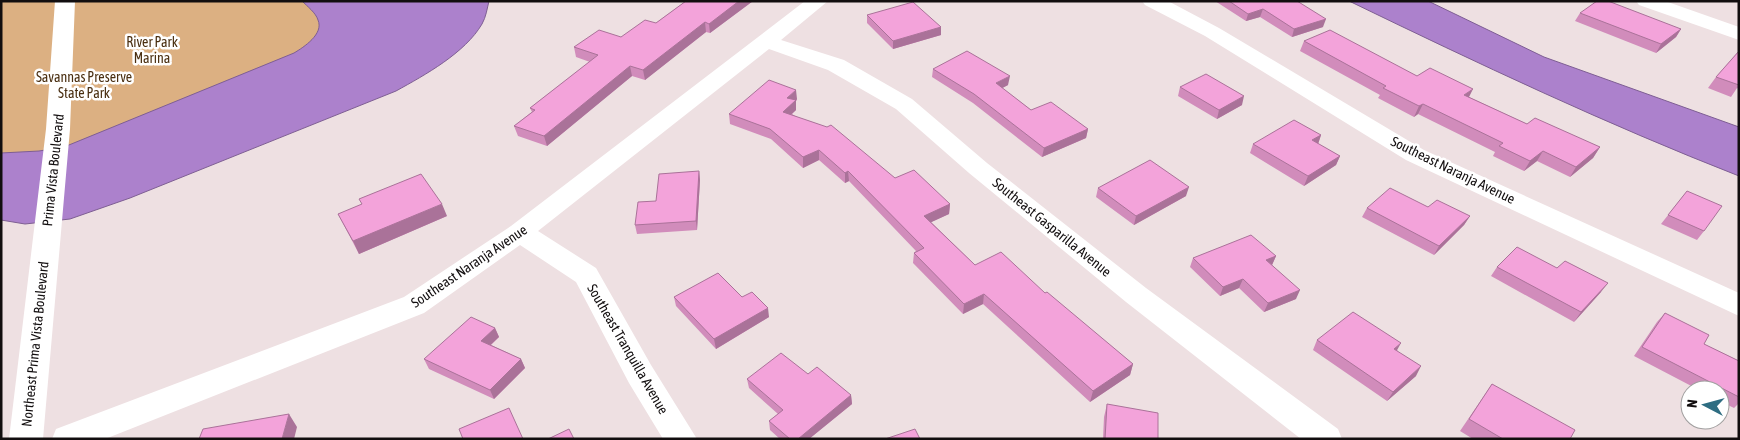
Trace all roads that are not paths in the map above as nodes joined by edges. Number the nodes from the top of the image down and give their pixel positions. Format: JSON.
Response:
{"nodes":[{"id":1,"x":66,"y":1,"type":"edge"},
{"id":2,"x":818,"y":1,"type":"edge"},
{"id":3,"x":1152,"y":1,"type":"edge"},
{"id":4,"x":1646,"y":1,"type":"edge"},
{"id":5,"x":1739,"y":34,"type":"edge"},
{"id":6,"x":764,"y":41,"type":"junction"},
{"id":7,"x":520,"y":232,"type":"junction"},
{"id":8,"x":44,"y":250,"type":"joint"},
{"id":9,"x":1739,"y":304,"type":"edge"},
{"id":10,"x":26,"y":439,"type":"edge"},
{"id":11,"x":68,"y":439,"type":"edge"},
{"id":12,"x":681,"y":439,"type":"edge"},
{"id":13,"x":1326,"y":439,"type":"edge"}],
"edges":[{"from":1,"to":8,"type":"main road","name":"Prima Vista Boulevard"},
{"from":2,"to":6,"type":"street","name":"Southeast Naranja Avenue"},
{"from":3,"to":9,"type":"street","name":"Southeast Naranja Avenue"},
{"from":4,"to":5,"type":"street"},
{"from":6,"to":7,"type":"street","name":"Southeast Naranja Avenue"},
{"from":6,"to":13,"type":"street","name":"Southeast Gasparilla Avenue"},
{"from":7,"to":11,"type":"street","name":"Southeast Naranja Avenue"},
{"from":7,"to":12,"type":"street","name":"Southeast Tranquilla Avenue"},
{"from":8,"to":10,"type":"main road","name":"Northeast Prima Vista Boulevard"}]}
